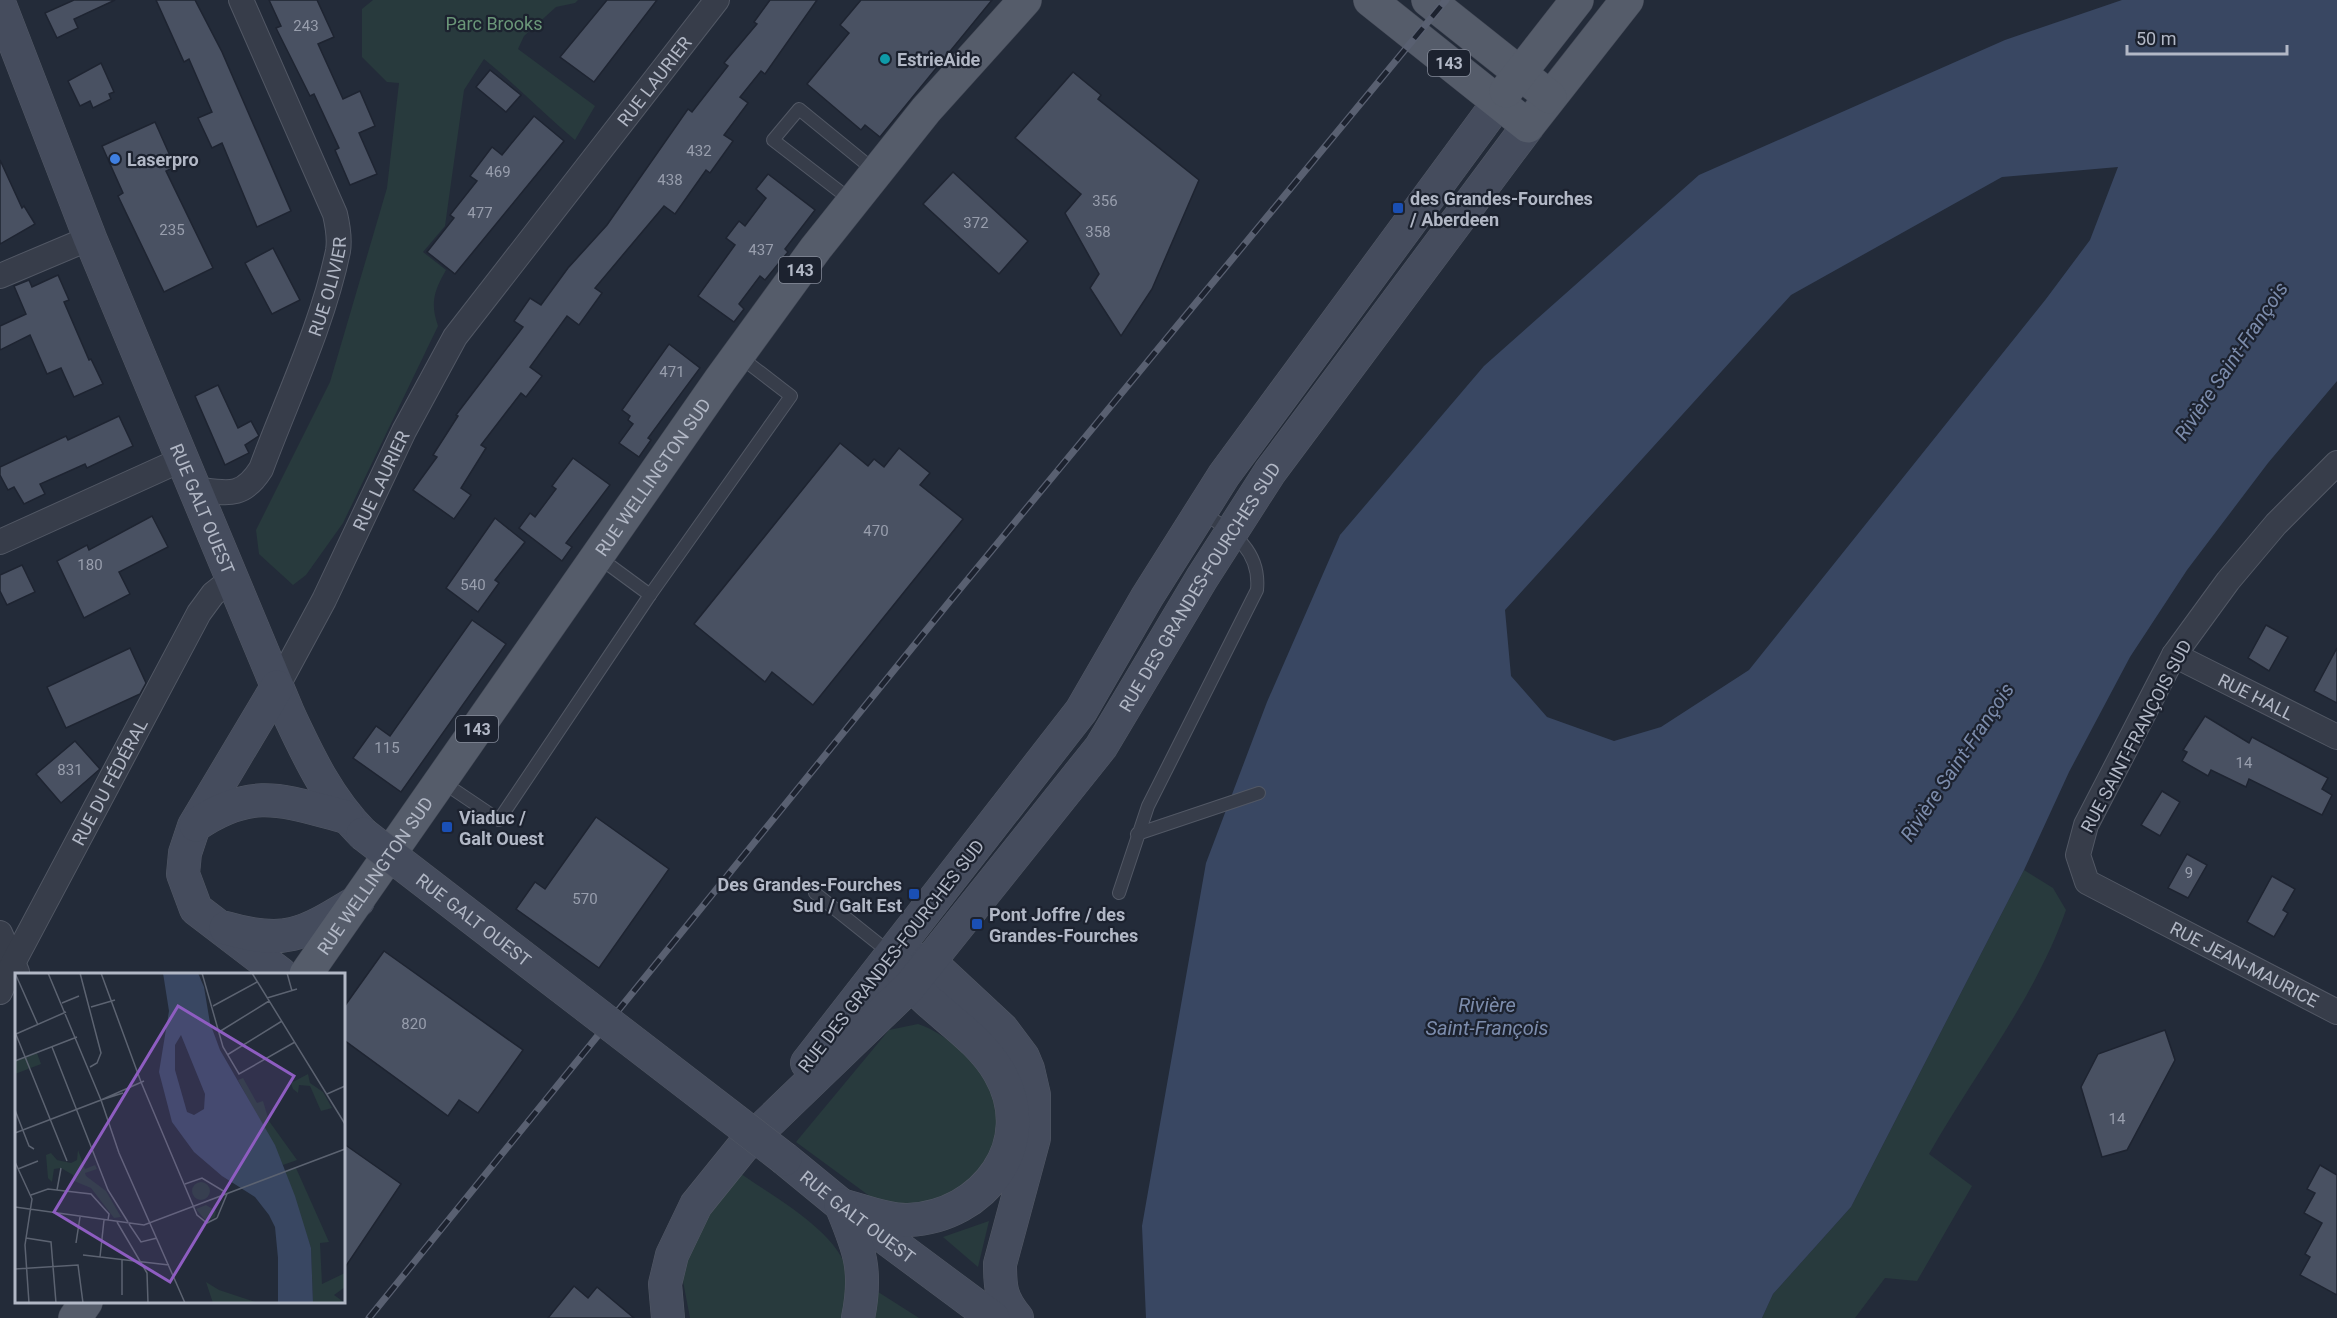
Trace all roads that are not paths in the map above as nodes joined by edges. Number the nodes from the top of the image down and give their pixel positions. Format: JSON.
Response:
{"nodes":[{"id":1,"x":241,"y":0,"type":"edge"},
{"id":2,"x":717,"y":0,"type":"edge"},
{"id":3,"x":1026,"y":0,"type":"edge"},
{"id":4,"x":1370,"y":0,"type":"edge"},
{"id":5,"x":1428,"y":0,"type":"edge"},
{"id":6,"x":1577,"y":0,"type":"edge"},
{"id":7,"x":1627,"y":0,"type":"edge"},
{"id":8,"x":0,"y":5,"type":"edge"},
{"id":9,"x":0,"y":57,"type":"edge"},
{"id":10,"x":1519,"y":73,"type":"junction"},
{"id":11,"x":1550,"y":97,"type":"junction"},
{"id":12,"x":1497,"y":104,"type":"junction"},
{"id":13,"x":1528,"y":126,"type":"junction"},
{"id":14,"x":876,"y":172,"type":"junction"},
{"id":15,"x":852,"y":202,"type":"junction"},
{"id":16,"x":90,"y":238,"type":"junction"},
{"id":17,"x":0,"y":276,"type":"edge"},
{"id":18,"x":738,"y":355,"type":"junction"},
{"id":19,"x":2333,"y":472,"type":"edge"},
{"id":20,"x":189,"y":474,"type":"junction"},
{"id":21,"x":1200,"y":510,"type":"junction"},
{"id":22,"x":1232,"y":532,"type":"junction"},
{"id":23,"x":0,"y":542,"type":"edge"},
{"id":24,"x":597,"y":556,"type":"junction"},
{"id":25,"x":232,"y":579,"type":"junction"},
{"id":26,"x":650,"y":595,"type":"junction"},
{"id":27,"x":2174,"y":655,"type":"junction"},
{"id":28,"x":277,"y":687,"type":"junction"},
{"id":29,"x":2337,"y":737,"type":"edge"},
{"id":30,"x":441,"y":781,"type":"junction"},
{"id":31,"x":1258,"y":793,"type":"dead end"},
{"id":32,"x":194,"y":826,"type":"junction"},
{"id":33,"x":355,"y":826,"type":"junction"},
{"id":34,"x":1137,"y":834,"type":"junction"},
{"id":35,"x":815,"y":892,"type":"dead end"},
{"id":36,"x":1119,"y":893,"type":"dead end"},
{"id":37,"x":358,"y":901,"type":"junction"},
{"id":38,"x":2151,"y":916,"type":"joint"},
{"id":39,"x":210,"y":923,"type":"junction"},
{"id":40,"x":0,"y":933,"type":"edge"},
{"id":41,"x":891,"y":954,"type":"junction"},
{"id":42,"x":15,"y":969,"type":"edge"},
{"id":43,"x":278,"y":973,"type":"edge"},
{"id":44,"x":307,"y":973,"type":"edge"},
{"id":45,"x":920,"y":974,"type":"junction"},
{"id":46,"x":0,"y":992,"type":"edge"},
{"id":47,"x":2337,"y":1012,"type":"edge"},
{"id":48,"x":742,"y":1148,"type":"junction"},
{"id":49,"x":841,"y":1205,"type":"junction"},
{"id":50,"x":85,"y":1303,"type":"edge"},
{"id":51,"x":75,"y":1318,"type":"edge"},
{"id":52,"x":668,"y":1318,"type":"edge"},
{"id":53,"x":858,"y":1318,"type":"edge"},
{"id":54,"x":993,"y":1318,"type":"edge"},
{"id":55,"x":1017,"y":1318,"type":"edge"}],
"edges":[{"from":1,"to":20,"type":"street","name":"RUE OLIVIER"},
{"from":2,"to":28,"type":"street","name":"RUE LAURIER"},
{"from":3,"to":14,"type":"main road","name":"RUE WELLINGTON SUD","number":"143"},
{"from":4,"to":12,"type":"main road","number":"143"},
{"from":5,"to":10,"type":"main road","number":"143"},
{"from":6,"to":10,"type":"main road","name":"RUE DES GRANDES-FOURCHES SUD"},
{"from":7,"to":11,"type":"main road","name":"RUE DES GRANDES-FOURCHES SUD"},
{"from":8,"to":16,"type":"main road","name":"RUE GALT OUEST"},
{"from":9,"to":16,"type":"main road","name":"RUE GALT OUEST"},
{"from":10,"to":11,"type":"main road","number":"143"},
{"from":10,"to":12,"type":"main road","name":"RUE DES GRANDES-FOURCHES SUD"},
{"from":11,"to":13,"type":"main road","name":"RUE DES GRANDES-FOURCHES SUD"},
{"from":12,"to":13,"type":"main road","number":"143"},
{"from":12,"to":21,"type":"main road","name":"RUE DES GRANDES-FOURCHES SUD"},
{"from":13,"to":22,"type":"main road","name":"RUE DES GRANDES-FOURCHES SUD"},
{"from":14,"to":15,"type":"main road","name":"RUE WELLINGTON SUD","number":"143"},
{"from":14,"to":15,"type":"lane"},
{"from":15,"to":18,"type":"main road","name":"RUE WELLINGTON SUD","number":"143"},
{"from":16,"to":17,"type":"street"},
{"from":16,"to":20,"type":"main road","name":"RUE GALT OUEST"},
{"from":18,"to":24,"type":"main road","name":"RUE WELLINGTON SUD","number":"143"},
{"from":18,"to":26,"type":"lane"},
{"from":19,"to":27,"type":"street","name":"RUE SAINT-FRANÇOIS SUD"},
{"from":20,"to":23,"type":"street"},
{"from":20,"to":25,"type":"main road","name":"RUE GALT OUEST"},
{"from":21,"to":22,"type":"lane"},
{"from":21,"to":41,"type":"main road","name":"RUE DES GRANDES-FOURCHES SUD"},
{"from":22,"to":34,"type":"lane"},
{"from":22,"to":45,"type":"main road","name":"RUE DES GRANDES-FOURCHES SUD"},
{"from":24,"to":26,"type":"lane"},
{"from":24,"to":30,"type":"main road","name":"RUE WELLINGTON SUD","number":"143"},
{"from":25,"to":28,"type":"main road","name":"RUE GALT OUEST"},
{"from":25,"to":42,"type":"street","name":"RUE DU FÉDÉRAL"},
{"from":26,"to":30,"type":"lane"},
{"from":27,"to":29,"type":"street","name":"RUE HALL"},
{"from":27,"to":38,"type":"street","name":"RUE SAINT-FRANÇOIS SUD"},
{"from":28,"to":32,"type":"main road","name":"RUE LAURIER"},
{"from":28,"to":33,"type":"main road","name":"RUE GALT OUEST"},
{"from":30,"to":37,"type":"main road","name":"RUE WELLINGTON SUD","number":"143"},
{"from":31,"to":34,"type":"lane"},
{"from":32,"to":33,"type":"main road"},
{"from":32,"to":39,"type":"main road","name":"RUE LAURIER"},
{"from":33,"to":49,"type":"main road","name":"RUE GALT OUEST","bridge":true},
{"from":34,"to":36,"type":"lane"},
{"from":35,"to":41,"type":"lane"},
{"from":37,"to":39,"type":"main road"},
{"from":37,"to":44,"type":"main road","name":"RUE WELLINGTON SUD","number":"143"},
{"from":38,"to":47,"type":"street","name":"RUE JEAN-MAURICE"},
{"from":39,"to":43,"type":"main road","name":"RUE LAURIER"},
{"from":40,"to":42,"type":"street"},
{"from":41,"to":45,"type":"main road"},
{"from":41,"to":48,"type":"main road","name":"RUE DES GRANDES-FOURCHES SUD"},
{"from":42,"to":46,"type":"street","name":"RUE DU FÉDÉRAL"},
{"from":45,"to":48,"type":"main road","name":"RUE DES GRANDES-FOURCHES SUD"},
{"from":45,"to":49,"type":"main road"},
{"from":45,"to":55,"type":"main road"},
{"from":48,"to":52,"type":"main road","name":"RUE DES GRANDES-FOURCHES SUD"},
{"from":49,"to":53,"type":"main road"},
{"from":49,"to":54,"type":"main road","name":"RUE GALT OUEST"},
{"from":50,"to":51,"type":"main road"}]}
